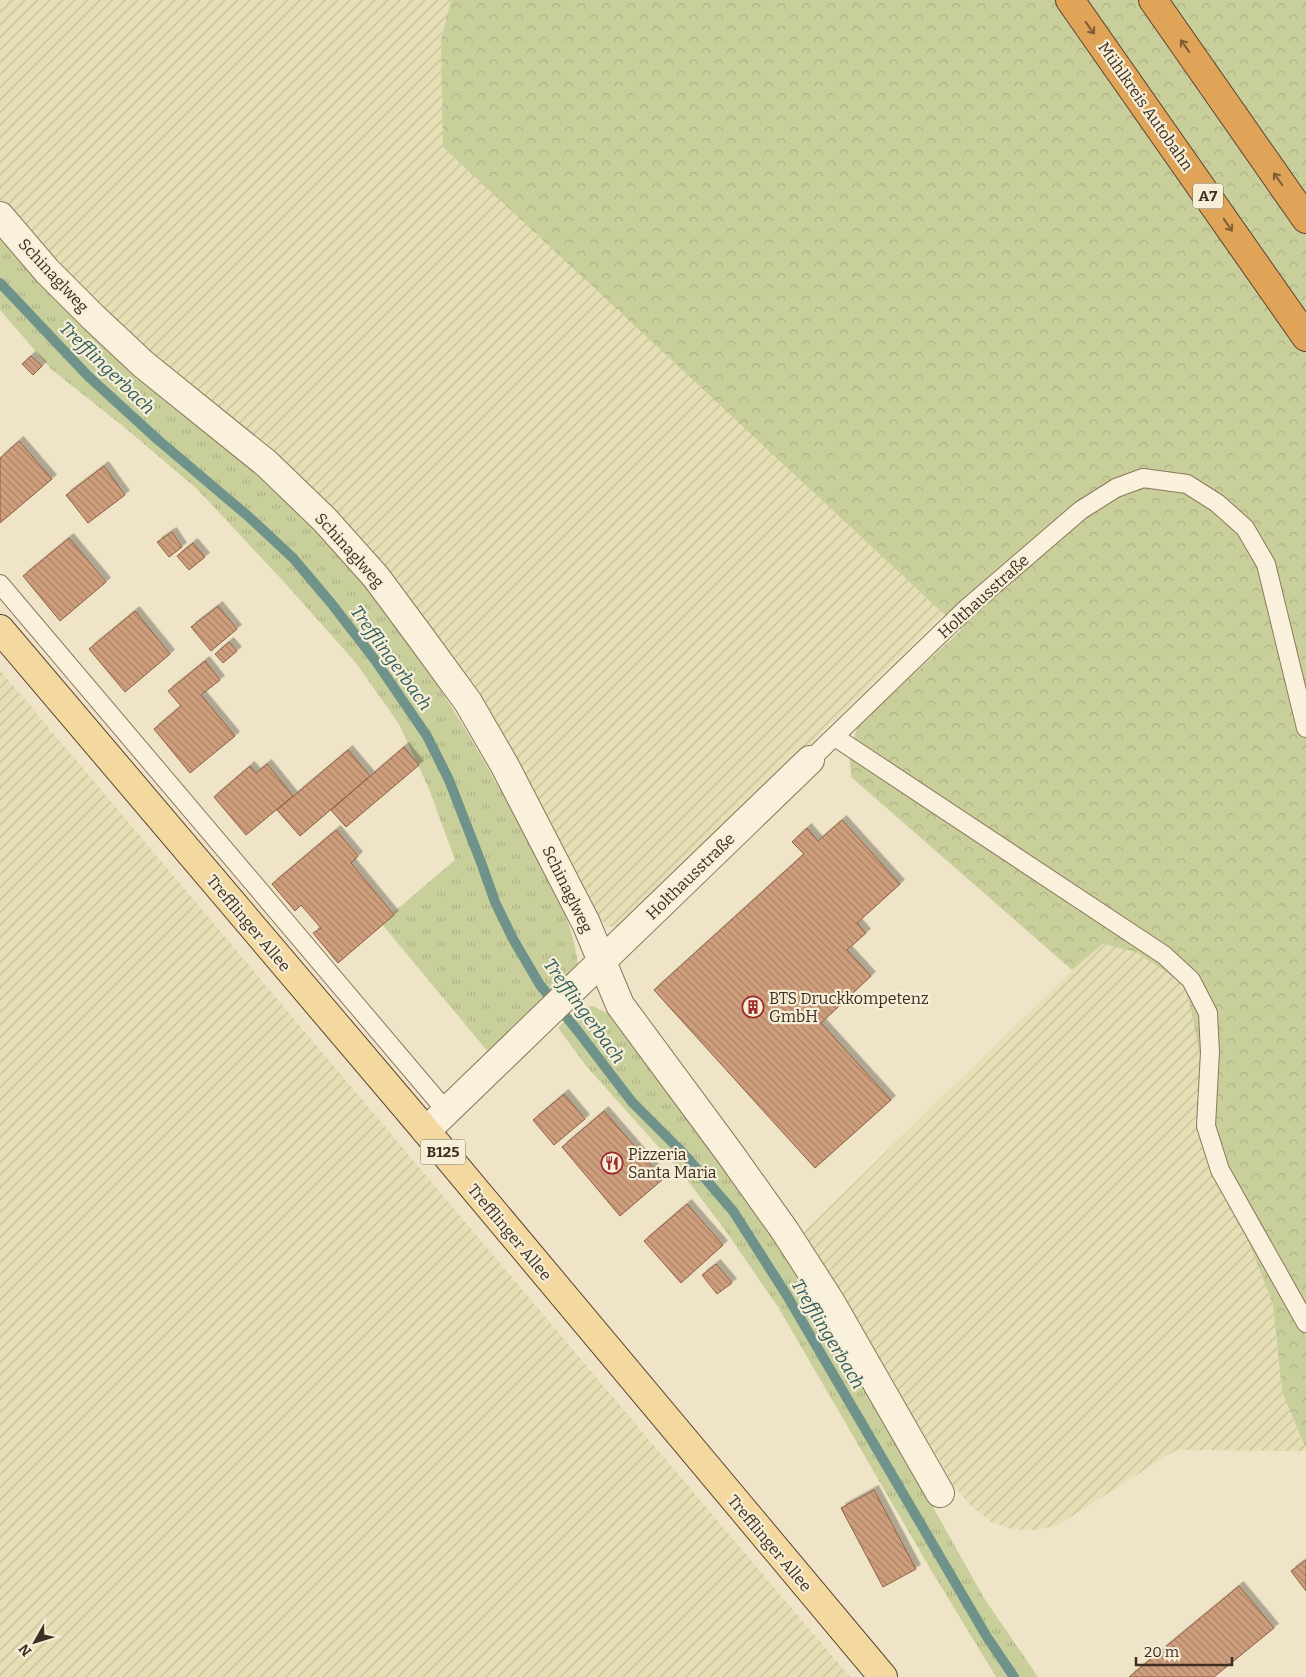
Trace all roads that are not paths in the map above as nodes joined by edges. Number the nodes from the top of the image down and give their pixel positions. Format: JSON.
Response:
{"nodes":[{"id":1,"x":1070,"y":0,"type":"edge"},
{"id":2,"x":1152,"y":0,"type":"edge"},
{"id":3,"x":0,"y":216,"type":"edge"},
{"id":4,"x":1306,"y":219,"type":"edge"},
{"id":5,"x":1306,"y":337,"type":"edge"},
{"id":6,"x":0,"y":584,"type":"edge"},
{"id":7,"x":0,"y":629,"type":"edge"},
{"id":8,"x":1306,"y":728,"type":"edge"},
{"id":9,"x":835,"y":737,"type":"junction"},
{"id":10,"x":810,"y":760,"type":"joint"},
{"id":11,"x":601,"y":962,"type":"junction"},
{"id":12,"x":446,"y":1112,"type":"junction"},
{"id":13,"x":426,"y":1131,"type":"junction"},
{"id":14,"x":1306,"y":1323,"type":"edge"},
{"id":15,"x":940,"y":1493,"type":"dead end"},
{"id":16,"x":883,"y":1677,"type":"edge"}],
"edges":[{"from":1,"to":5,"type":"highway","name":"Mühlkreis Autobahn","number":"A7","one_way":true},
{"from":4,"to":2,"type":"highway","one_way":true},
{"from":3,"to":11,"type":"street","name":"Schinaglweg"},
{"from":6,"to":12,"type":"lane"},
{"from":7,"to":13,"type":"main road","name":"Trefflinger Allee","number":"B125"},
{"from":8,"to":9,"type":"lane","name":"Holthausstraße"},
{"from":9,"to":10,"type":"lane","name":"Holthausstraße"},
{"from":9,"to":14,"type":"lane"},
{"from":10,"to":11,"type":"street","name":"Holthausstraße"},
{"from":11,"to":12,"type":"street","name":"Holthausstraße"},
{"from":11,"to":15,"type":"street"},
{"from":12,"to":13,"type":"street","name":"Holthausstraße"},
{"from":13,"to":16,"type":"main road","name":"Trefflinger Allee","number":"B125"}]}
